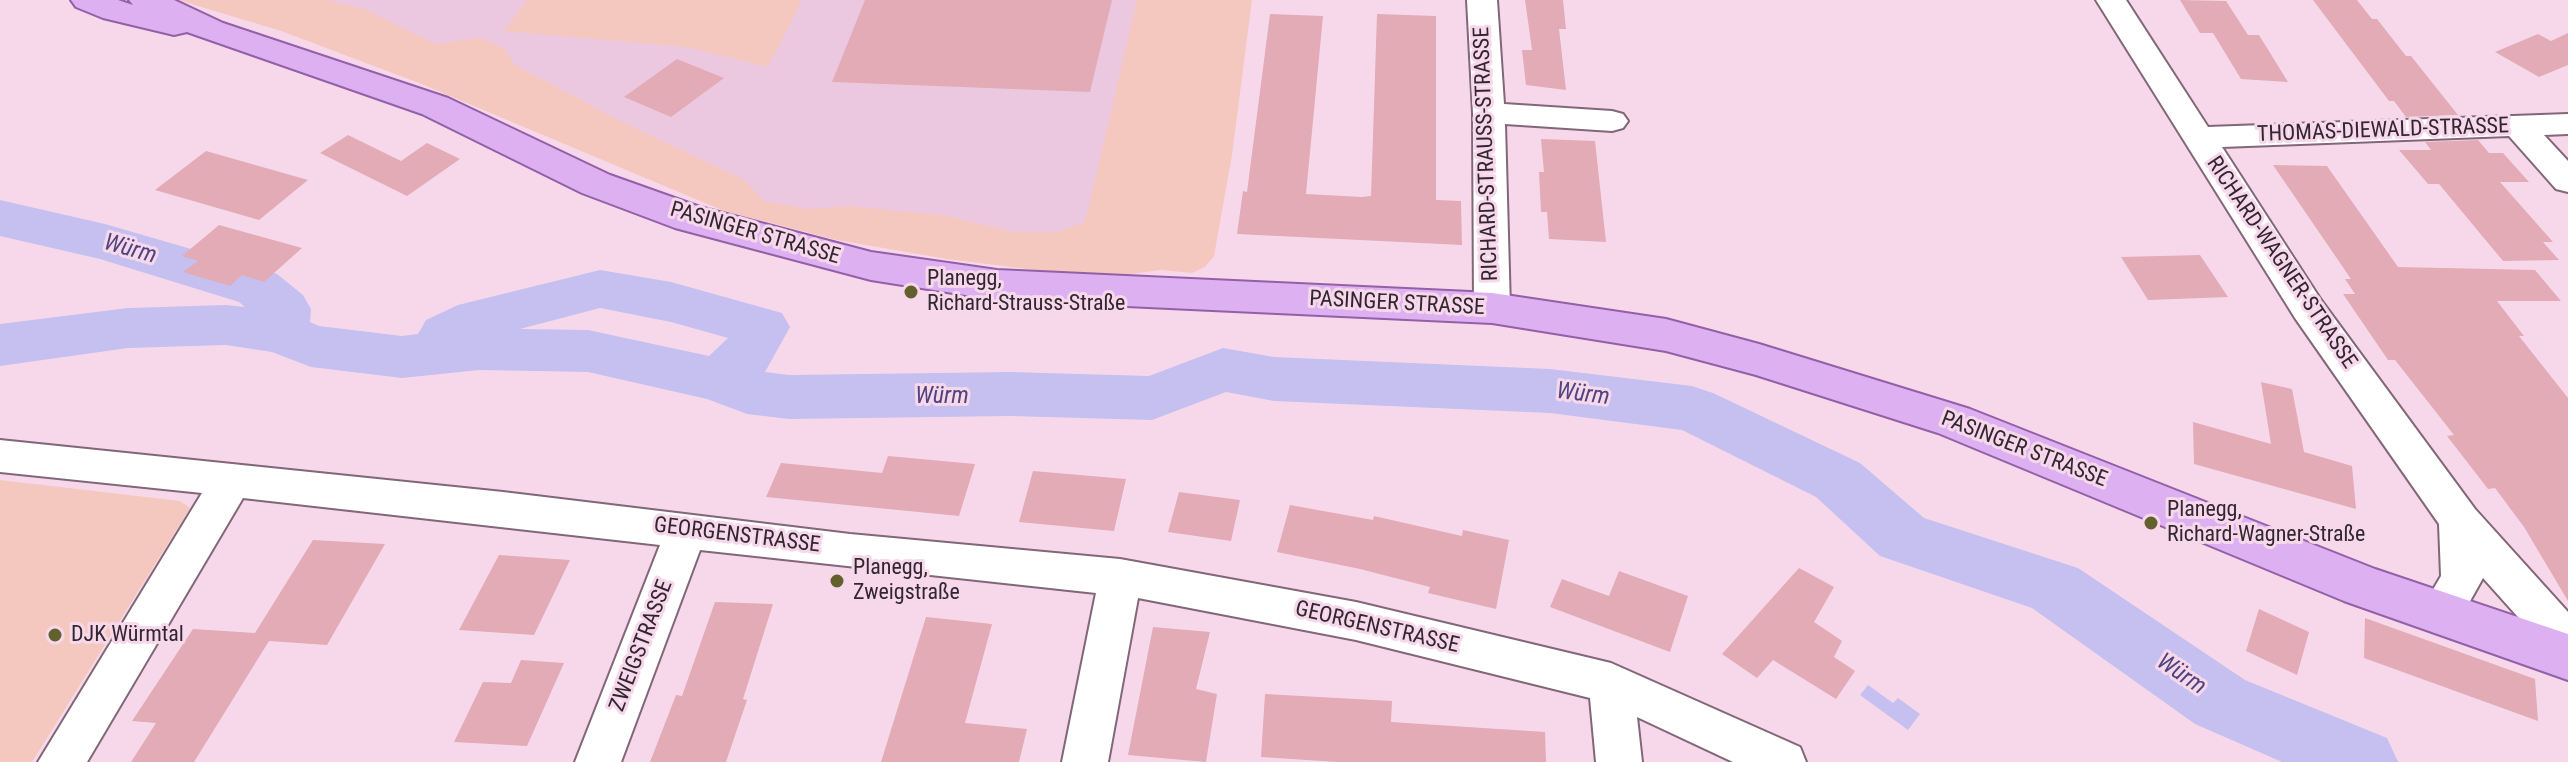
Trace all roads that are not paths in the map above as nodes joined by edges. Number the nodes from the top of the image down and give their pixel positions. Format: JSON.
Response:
{"nodes":[{"id":1,"x":88,"y":0,"type":"edge"},
{"id":2,"x":146,"y":0,"type":"edge"},
{"id":3,"x":1482,"y":0,"type":"edge"},
{"id":4,"x":2111,"y":0,"type":"edge"},
{"id":5,"x":211,"y":30,"type":"junction"},
{"id":6,"x":1489,"y":113,"type":"junction"},
{"id":7,"x":1612,"y":121,"type":"dead end"},
{"id":8,"x":2568,"y":124,"type":"edge"},
{"id":9,"x":2517,"y":126,"type":"junction"},
{"id":10,"x":2198,"y":138,"type":"junction"},
{"id":11,"x":2568,"y":181,"type":"edge"},
{"id":12,"x":1492,"y":308,"type":"junction"},
{"id":13,"x":0,"y":456,"type":"edge"},
{"id":14,"x":233,"y":480,"type":"junction"},
{"id":15,"x":2460,"y":521,"type":"junction"},
{"id":16,"x":687,"y":530,"type":"junction"},
{"id":17,"x":1120,"y":577,"type":"junction"},
{"id":18,"x":2440,"y":615,"type":"junction"},
{"id":19,"x":2568,"y":641,"type":"edge"},
{"id":20,"x":2568,"y":657,"type":"edge"},
{"id":21,"x":1611,"y":683,"type":"junction"},
{"id":22,"x":61,"y":762,"type":"edge"},
{"id":23,"x":598,"y":762,"type":"edge"},
{"id":24,"x":1085,"y":762,"type":"edge"},
{"id":25,"x":1619,"y":762,"type":"edge"},
{"id":26,"x":1783,"y":762,"type":"edge"}],
"edges":[{"from":1,"to":5,"type":"main road","name":"PASINGER STRASSE"},
{"from":2,"to":5,"type":"main road","name":"PASINGER STRASSE"},
{"from":3,"to":6,"type":"street","name":"RICHARD-STRAUSS-STRASSE"},
{"from":4,"to":10,"type":"street","name":"RICHARD-WAGNER-STRASSE"},
{"from":5,"to":12,"type":"main road","name":"PASINGER STRASSE"},
{"from":6,"to":7,"type":"street"},
{"from":6,"to":12,"type":"street","name":"RICHARD-STRAUSS-STRASSE"},
{"from":8,"to":9,"type":"street","name":"THOMAS-DIEWALD-STRASSE"},
{"from":9,"to":10,"type":"street","name":"THOMAS-DIEWALD-STRASSE"},
{"from":9,"to":11,"type":"street"},
{"from":10,"to":15,"type":"street","name":"RICHARD-WAGNER-STRASSE"},
{"from":12,"to":18,"type":"main road","name":"PASINGER STRASSE"},
{"from":13,"to":14,"type":"street","name":"GEORGENSTRASSE"},
{"from":14,"to":16,"type":"street","name":"GEORGENSTRASSE"},
{"from":14,"to":22,"type":"street"},
{"from":15,"to":18,"type":"street"},
{"from":15,"to":19,"type":"street","name":"RICHARD-WAGNER-STRASSE"},
{"from":16,"to":17,"type":"street","name":"GEORGENSTRASSE"},
{"from":16,"to":23,"type":"street","name":"ZWEIGSTRASSE"},
{"from":17,"to":21,"type":"street","name":"GEORGENSTRASSE"},
{"from":17,"to":24,"type":"street"},
{"from":18,"to":20,"type":"main road","name":"PASINGER STRASSE"},
{"from":21,"to":25,"type":"street"},
{"from":21,"to":26,"type":"street","name":"GEORGENSTRASSE"}]}
